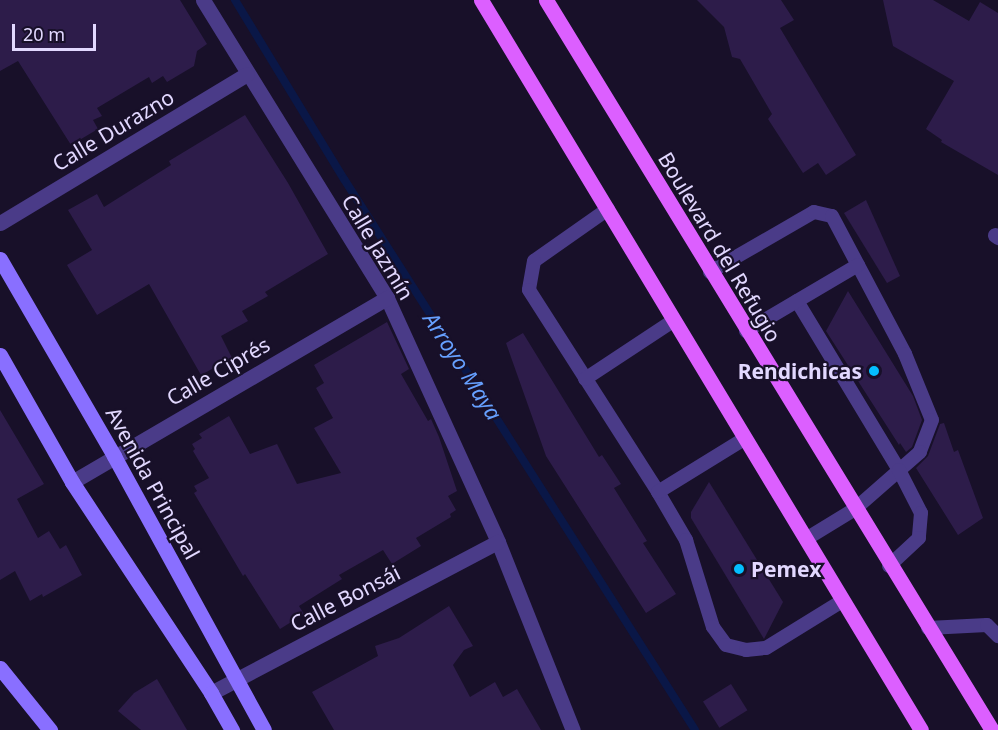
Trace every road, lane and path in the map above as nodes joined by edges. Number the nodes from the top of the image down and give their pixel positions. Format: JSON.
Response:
{"nodes":[{"id":1,"x":203,"y":0,"type":"edge"},
{"id":2,"x":481,"y":0,"type":"edge"},
{"id":3,"x":546,"y":0,"type":"edge"},
{"id":4,"x":248,"y":74,"type":"junction"},
{"id":5,"x":608,"y":209,"type":"junction"},
{"id":6,"x":0,"y":223,"type":"edge"},
{"id":7,"x":0,"y":259,"type":"edge"},
{"id":8,"x":858,"y":265,"type":"junction"},
{"id":9,"x":710,"y":272,"type":"junction"},
{"id":10,"x":387,"y":298,"type":"junction"},
{"id":11,"x":797,"y":301,"type":"junction"},
{"id":12,"x":673,"y":321,"type":"junction"},
{"id":13,"x":746,"y":331,"type":"junction"},
{"id":14,"x":0,"y":355,"type":"edge"},
{"id":15,"x":585,"y":379,"type":"junction"},
{"id":16,"x":744,"y":439,"type":"junction"},
{"id":17,"x":114,"y":456,"type":"junction"},
{"id":18,"x":899,"y":470,"type":"junction"},
{"id":19,"x":72,"y":482,"type":"junction"},
{"id":20,"x":658,"y":492,"type":"junction"},
{"id":21,"x":855,"y":509,"type":"junction"},
{"id":22,"x":806,"y":539,"type":"junction"},
{"id":23,"x":498,"y":542,"type":"junction"},
{"id":24,"x":890,"y":566,"type":"junction"},
{"id":25,"x":842,"y":601,"type":"junction"},
{"id":26,"x":928,"y":628,"type":"junction"},
{"id":27,"x":998,"y":636,"type":"edge"},
{"id":28,"x":0,"y":668,"type":"edge"},
{"id":29,"x":237,"y":677,"type":"junction"},
{"id":30,"x":212,"y":693,"type":"junction"},
{"id":31,"x":50,"y":730,"type":"edge"},
{"id":32,"x":232,"y":730,"type":"edge"},
{"id":33,"x":264,"y":730,"type":"edge"},
{"id":34,"x":573,"y":730,"type":"edge"},
{"id":35,"x":921,"y":730,"type":"edge"},
{"id":36,"x":992,"y":730,"type":"edge"}],
"edges":[{"from":1,"to":4,"type":"street","name":"Calle Jazmín"},
{"from":2,"to":5,"type":"main road"},
{"from":3,"to":9,"type":"main road","name":"Boulevard del Refugio"},
{"from":4,"to":6,"type":"street","name":"Calle Durazno"},
{"from":4,"to":10,"type":"street","name":"Calle Jazmín"},
{"from":5,"to":12,"type":"main road"},
{"from":5,"to":15,"type":"lane"},
{"from":7,"to":17,"type":"street","name":"Avenida Principal"},
{"from":8,"to":9,"type":"lane"},
{"from":8,"to":11,"type":"lane"},
{"from":8,"to":18,"type":"lane"},
{"from":9,"to":13,"type":"main road","name":"Boulevard del Refugio"},
{"from":10,"to":17,"type":"street","name":"Calle Ciprés"},
{"from":10,"to":23,"type":"street","name":"Calle Jazmín"},
{"from":11,"to":13,"type":"lane"},
{"from":11,"to":18,"type":"lane"},
{"from":12,"to":15,"type":"lane"},
{"from":12,"to":16,"type":"main road"},
{"from":13,"to":21,"type":"main road","name":"Boulevard del Refugio"},
{"from":14,"to":19,"type":"street"},
{"from":15,"to":20,"type":"lane"},
{"from":16,"to":20,"type":"lane"},
{"from":16,"to":22,"type":"main road"},
{"from":17,"to":19,"type":"street","name":"Calle Ciprés"},
{"from":17,"to":29,"type":"street","name":"Avenida Principal"},
{"from":18,"to":21,"type":"lane"},
{"from":18,"to":24,"type":"lane"},
{"from":19,"to":30,"type":"street"},
{"from":20,"to":25,"type":"lane"},
{"from":21,"to":22,"type":"lane"},
{"from":21,"to":24,"type":"main road","name":"Boulevard del Refugio"},
{"from":22,"to":25,"type":"main road"},
{"from":23,"to":29,"type":"street","name":"Calle Bonsái"},
{"from":23,"to":34,"type":"street","name":"Calle Jazmín"},
{"from":24,"to":26,"type":"main road","name":"Boulevard del Refugio"},
{"from":25,"to":35,"type":"main road"},
{"from":26,"to":27,"type":"lane"},
{"from":26,"to":36,"type":"main road","name":"Boulevard del Refugio"},
{"from":28,"to":31,"type":"street"},
{"from":29,"to":30,"type":"street","name":"Calle Bonsái"},
{"from":29,"to":33,"type":"street","name":"Avenida Principal"},
{"from":30,"to":32,"type":"street"}]}
